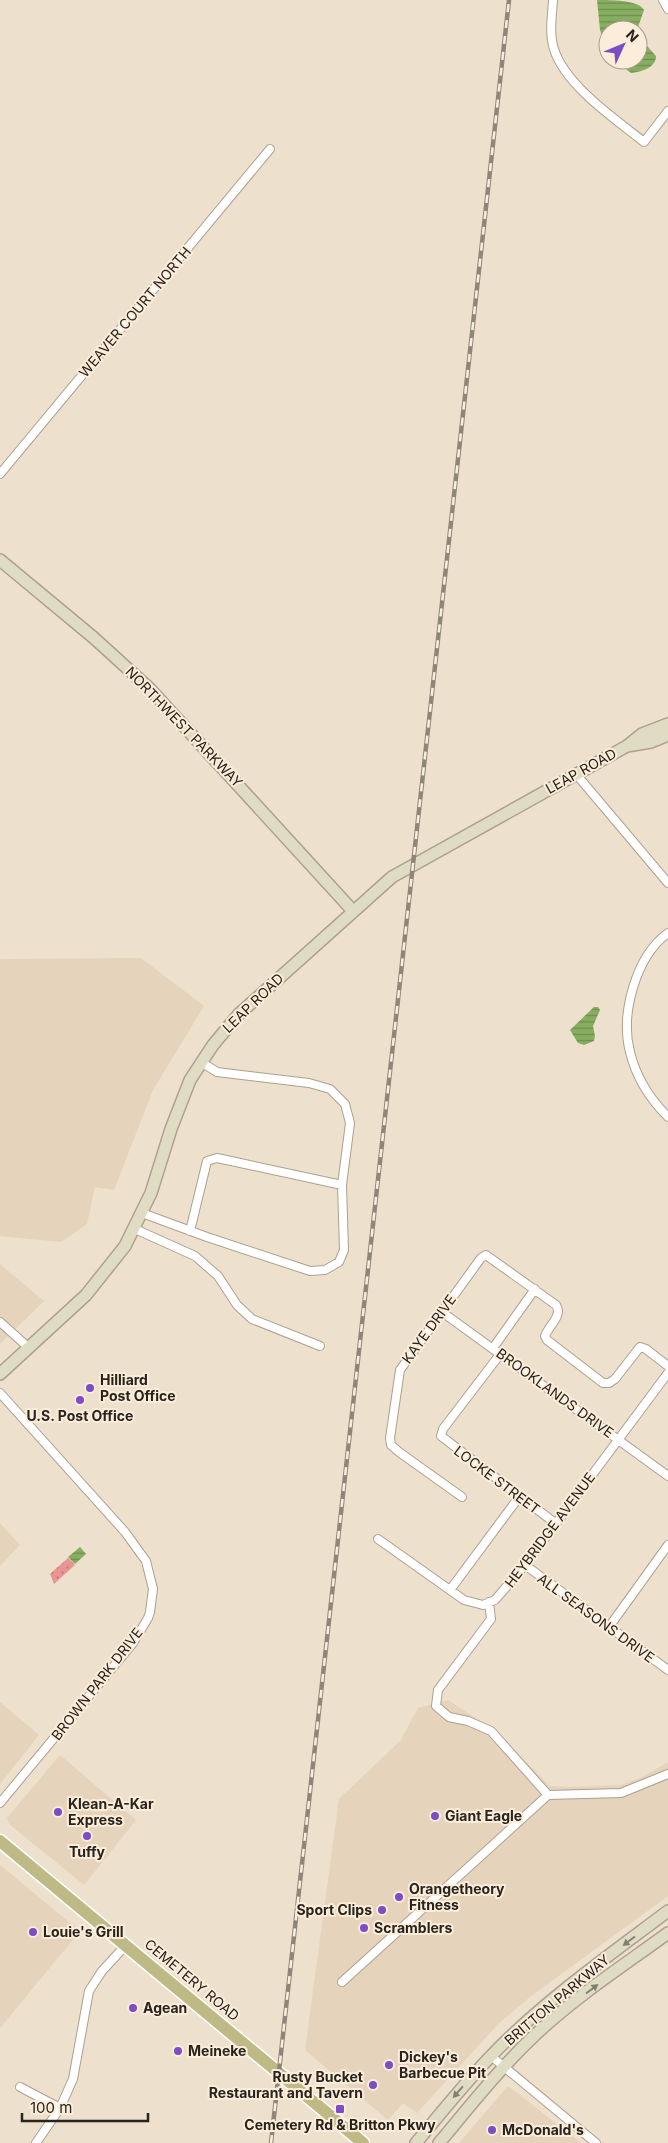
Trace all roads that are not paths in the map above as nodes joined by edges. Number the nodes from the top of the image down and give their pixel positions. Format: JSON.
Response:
{"nodes":[{"id":1,"x":553,"y":0,"type":"edge"},
{"id":2,"x":664,"y":0,"type":"edge"},
{"id":3,"x":668,"y":9,"type":"edge"},
{"id":4,"x":668,"y":111,"type":"edge"},
{"id":5,"x":270,"y":149,"type":"dead end"},
{"id":6,"x":0,"y":474,"type":"edge"},
{"id":7,"x":0,"y":560,"type":"edge"},
{"id":8,"x":668,"y":724,"type":"edge"},
{"id":9,"x":668,"y":735,"type":"edge"},
{"id":10,"x":627,"y":746,"type":"junction"},
{"id":11,"x":576,"y":774,"type":"junction"},
{"id":12,"x":668,"y":883,"type":"edge"},
{"id":13,"x":353,"y":910,"type":"junction"},
{"id":14,"x":668,"y":933,"type":"edge"},
{"id":15,"x":201,"y":1062,"type":"junction"},
{"id":16,"x":668,"y":1117,"type":"edge"},
{"id":17,"x":342,"y":1185,"type":"junction"},
{"id":18,"x":142,"y":1213,"type":"junction"},
{"id":19,"x":135,"y":1229,"type":"junction"},
{"id":20,"x":190,"y":1231,"type":"junction"},
{"id":21,"x":535,"y":1289,"type":"junction"},
{"id":22,"x":442,"y":1312,"type":"junction"},
{"id":23,"x":0,"y":1322,"type":"edge"},
{"id":24,"x":320,"y":1346,"type":"dead end"},
{"id":25,"x":29,"y":1348,"type":"junction"},
{"id":26,"x":493,"y":1348,"type":"junction"},
{"id":27,"x":500,"y":1353,"type":"junction"},
{"id":28,"x":668,"y":1366,"type":"edge"},
{"id":29,"x":668,"y":1373,"type":"edge"},
{"id":30,"x":0,"y":1374,"type":"edge"},
{"id":31,"x":0,"y":1393,"type":"edge"},
{"id":32,"x":619,"y":1439,"type":"junction"},
{"id":33,"x":668,"y":1476,"type":"edge"},
{"id":34,"x":462,"y":1497,"type":"dead end"},
{"id":35,"x":519,"y":1497,"type":"junction"},
{"id":36,"x":555,"y":1524,"type":"junction"},
{"id":37,"x":378,"y":1539,"type":"dead end"},
{"id":38,"x":668,"y":1545,"type":"edge"},
{"id":39,"x":525,"y":1565,"type":"junction"},
{"id":40,"x":450,"y":1590,"type":"junction"},
{"id":41,"x":489,"y":1602,"type":"junction"},
{"id":42,"x":609,"y":1627,"type":"junction"},
{"id":43,"x":668,"y":1670,"type":"edge"},
{"id":44,"x":668,"y":1774,"type":"edge"},
{"id":45,"x":548,"y":1795,"type":"junction"},
{"id":46,"x":0,"y":1803,"type":"edge"},
{"id":47,"x":0,"y":1841,"type":"edge"},
{"id":48,"x":668,"y":1911,"type":"edge"},
{"id":49,"x":668,"y":1933,"type":"edge"},
{"id":50,"x":126,"y":1945,"type":"junction"},
{"id":51,"x":342,"y":1982,"type":"dead end"},
{"id":52,"x":491,"y":2056,"type":"junction"},
{"id":53,"x":503,"y":2067,"type":"junction"},
{"id":54,"x":20,"y":2087,"type":"dead end"},
{"id":55,"x":60,"y":2108,"type":"junction"},
{"id":56,"x":36,"y":2143,"type":"edge"},
{"id":57,"x":363,"y":2143,"type":"edge"},
{"id":58,"x":416,"y":2143,"type":"edge"},
{"id":59,"x":439,"y":2143,"type":"edge"},
{"id":60,"x":596,"y":2143,"type":"edge"}],
"edges":[{"from":1,"to":4,"type":"street"},
{"from":2,"to":3,"type":"street"},
{"from":5,"to":6,"type":"street","name":"WEAVER COURT NORTH"},
{"from":7,"to":13,"type":"street","name":"NORTHWEST PARKWAY"},
{"from":8,"to":10,"type":"street","name":"LEAP ROAD"},
{"from":9,"to":10,"type":"street","name":"LEAP ROAD"},
{"from":10,"to":11,"type":"street","name":"LEAP ROAD"},
{"from":11,"to":12,"type":"street"},
{"from":11,"to":13,"type":"street","name":"LEAP ROAD"},
{"from":13,"to":15,"type":"street","name":"LEAP ROAD"},
{"from":14,"to":16,"type":"street"},
{"from":15,"to":17,"type":"street"},
{"from":15,"to":18,"type":"street","name":"LEAP ROAD"},
{"from":17,"to":20,"type":"street"},
{"from":17,"to":20,"type":"street"},
{"from":18,"to":19,"type":"street","name":"LEAP ROAD"},
{"from":18,"to":20,"type":"street"},
{"from":19,"to":24,"type":"street"},
{"from":19,"to":25,"type":"street","name":"LEAP ROAD"},
{"from":21,"to":22,"type":"street","name":"KAYE DRIVE"},
{"from":21,"to":26,"type":"street"},
{"from":21,"to":28,"type":"street"},
{"from":22,"to":26,"type":"street","name":"BROOKLANDS DRIVE"},
{"from":22,"to":34,"type":"street","name":"KAYE DRIVE"},
{"from":23,"to":25,"type":"street"},
{"from":25,"to":30,"type":"street","name":"LEAP ROAD"},
{"from":26,"to":27,"type":"street","name":"BROOKLANDS DRIVE"},
{"from":27,"to":32,"type":"street","name":"BROOKLANDS DRIVE"},
{"from":27,"to":35,"type":"street","name":"LOCKE STREET"},
{"from":29,"to":32,"type":"street","name":"HEYBRIDGE AVENUE"},
{"from":31,"to":46,"type":"street","name":"BROWN PARK DRIVE"},
{"from":32,"to":33,"type":"street","name":"BROOKLANDS DRIVE"},
{"from":32,"to":36,"type":"street","name":"HEYBRIDGE AVENUE"},
{"from":35,"to":36,"type":"street","name":"LOCKE STREET"},
{"from":35,"to":40,"type":"street"},
{"from":36,"to":39,"type":"street","name":"HEYBRIDGE AVENUE"},
{"from":37,"to":40,"type":"street"},
{"from":38,"to":42,"type":"street"},
{"from":39,"to":41,"type":"street","name":"HEYBRIDGE AVENUE"},
{"from":39,"to":42,"type":"street","name":"ALL SEASONS DRIVE"},
{"from":40,"to":41,"type":"street"},
{"from":41,"to":45,"type":"street"},
{"from":42,"to":43,"type":"street","name":"ALL SEASONS DRIVE"},
{"from":44,"to":45,"type":"street"},
{"from":45,"to":51,"type":"street"},
{"from":47,"to":50,"type":"main road","name":"CEMETERY ROAD"},
{"from":48,"to":52,"type":"street","name":"BRITTON PARKWAY","one_way":true},
{"from":53,"to":49,"type":"street","name":"BRITTON PARKWAY","one_way":true},
{"from":50,"to":55,"type":"street"},
{"from":50,"to":57,"type":"main road","name":"CEMETERY ROAD"},
{"from":52,"to":53,"type":"street"},
{"from":52,"to":58,"type":"street","name":"BRITTON PARKWAY","one_way":true},
{"from":53,"to":59,"type":"street","name":"BRITTON PARKWAY"},
{"from":53,"to":60,"type":"street"},
{"from":54,"to":55,"type":"street"},
{"from":55,"to":56,"type":"street"}]}
